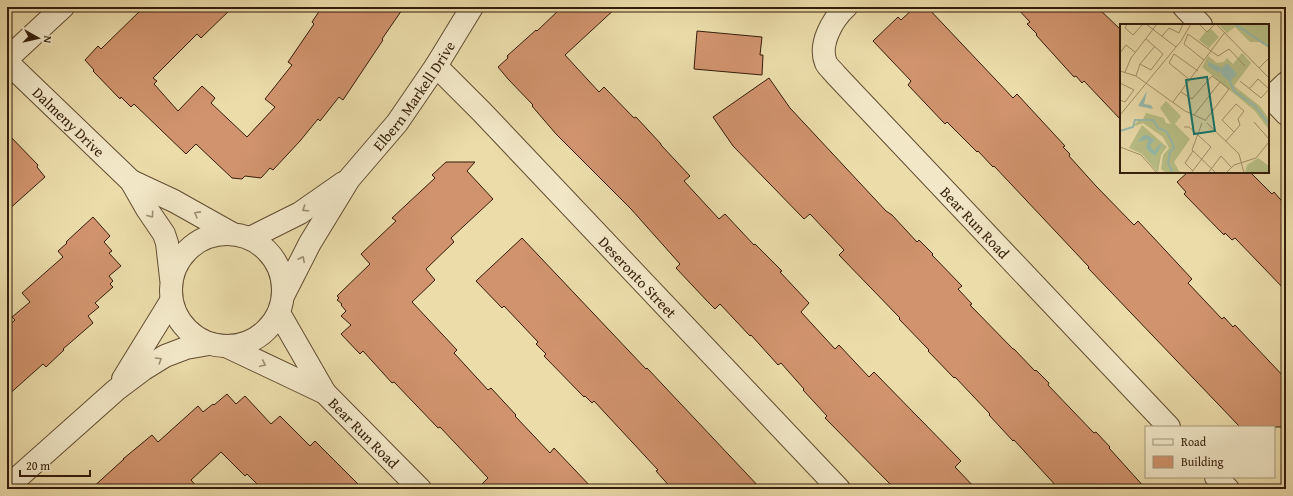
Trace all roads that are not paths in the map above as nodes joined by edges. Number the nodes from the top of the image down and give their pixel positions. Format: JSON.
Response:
{"nodes":[{"id":1,"x":63,"y":7,"type":"edge"},
{"id":2,"x":472,"y":7,"type":"edge"},
{"id":3,"x":846,"y":7,"type":"edge"},
{"id":4,"x":1184,"y":7,"type":"edge"},
{"id":5,"x":1200,"y":24,"type":"edge"},
{"id":6,"x":7,"y":61,"type":"edge"},
{"id":7,"x":436,"y":66,"type":"junction"},
{"id":8,"x":1286,"y":83,"type":"edge"},
{"id":9,"x":1269,"y":96,"type":"edge"},
{"id":10,"x":1286,"y":114,"type":"edge"},
{"id":11,"x":349,"y":179,"type":"junction"},
{"id":12,"x":131,"y":182,"type":"junction"},
{"id":13,"x":241,"y":235,"type":"junction"},
{"id":14,"x":171,"y":291,"type":"junction"},
{"id":15,"x":282,"y":304,"type":"junction"},
{"id":16,"x":218,"y":346,"type":"junction"},
{"id":17,"x":116,"y":390,"type":"junction"},
{"id":18,"x":325,"y":393,"type":"junction"},
{"id":19,"x":1168,"y":426,"type":"edge"},
{"id":20,"x":1217,"y":478,"type":"edge"},
{"id":21,"x":7,"y":487,"type":"edge"},
{"id":22,"x":420,"y":489,"type":"edge"},
{"id":23,"x":839,"y":489,"type":"edge"},
{"id":24,"x":1228,"y":489,"type":"edge"}],
"edges":[{"from":1,"to":6,"type":"street"},
{"from":2,"to":7,"type":"street","name":"Elbern Markell Drive"},
{"from":3,"to":19,"type":"street","name":"Bear Run Road"},
{"from":4,"to":5,"type":"street"},
{"from":6,"to":12,"type":"street","name":"Dalmeny Drive"},
{"from":7,"to":11,"type":"street","name":"Elbern Markell Drive"},
{"from":7,"to":23,"type":"street","name":"Deseronto Street"},
{"from":8,"to":9,"type":"street"},
{"from":9,"to":10,"type":"street"},
{"from":11,"to":13,"type":"street","name":"Elbern Markell Drive","one_way":true},
{"from":15,"to":11,"type":"street","name":"Elbern Markell Drive","one_way":true},
{"from":13,"to":12,"type":"street","name":"Dalmeny Drive","one_way":true},
{"from":12,"to":14,"type":"street","name":"Dalmeny Drive","one_way":true},
{"from":13,"to":14,"type":"street"},
{"from":13,"to":15,"type":"street"},
{"from":14,"to":16,"type":"street"},
{"from":14,"to":17,"type":"street"},
{"from":15,"to":16,"type":"street"},
{"from":15,"to":18,"type":"street","name":"Bear Run Road"},
{"from":17,"to":16,"type":"street","one_way":true},
{"from":16,"to":18,"type":"street","name":"Bear Run Road","one_way":true},
{"from":17,"to":21,"type":"street"},
{"from":18,"to":22,"type":"street","name":"Bear Run Road"},
{"from":20,"to":24,"type":"street"}]}
